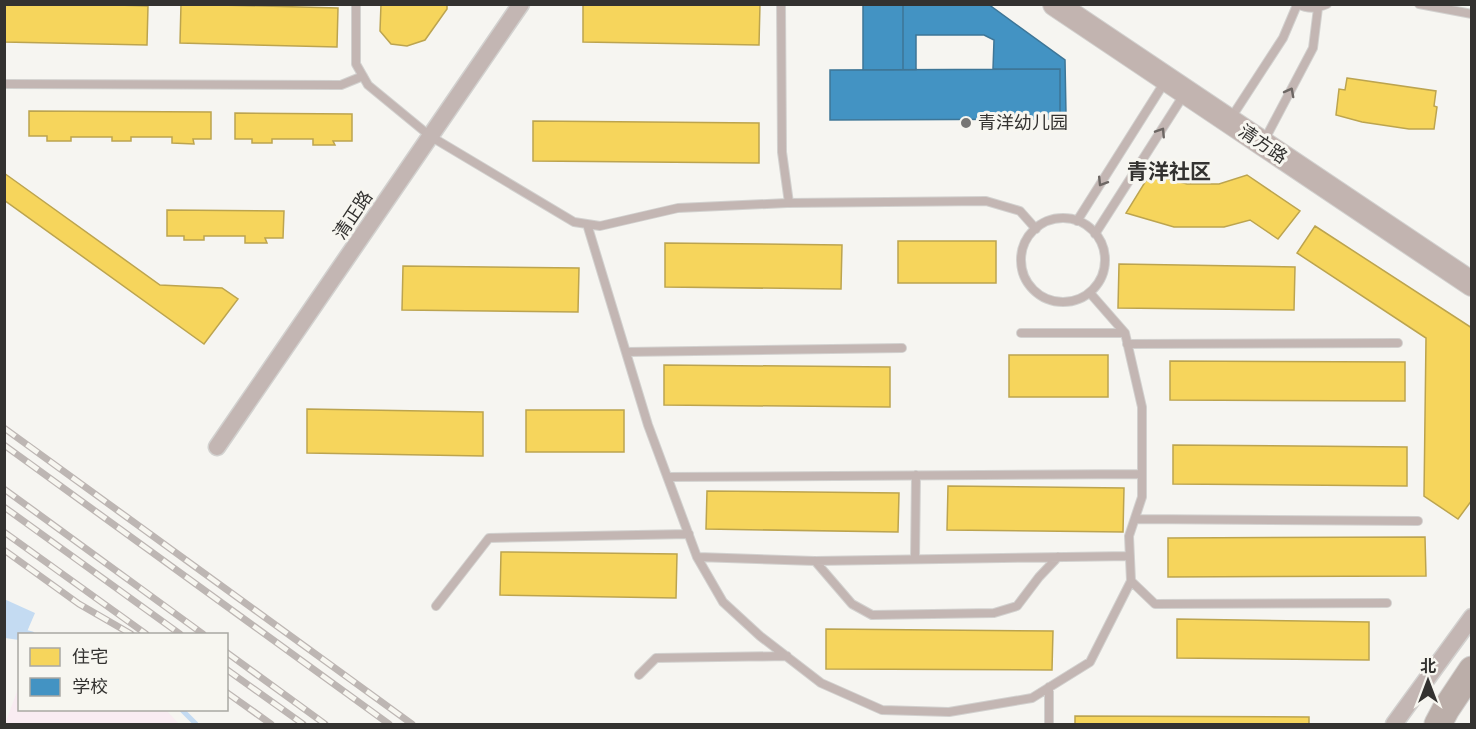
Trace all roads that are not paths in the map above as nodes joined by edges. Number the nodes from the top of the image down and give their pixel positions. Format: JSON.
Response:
{"nodes":[{"id":1,"x":356,"y":4,"type":"edge"},
{"id":2,"x":521,"y":4,"type":"edge"},
{"id":3,"x":781,"y":4,"type":"edge"},
{"id":4,"x":1055,"y":4,"type":"edge"},
{"id":5,"x":1419,"y":4,"type":"edge"},
{"id":6,"x":1297,"y":5,"type":"edge"},
{"id":7,"x":1322,"y":6,"type":"edge"},
{"id":8,"x":1472,"y":14,"type":"edge"},
{"id":9,"x":363,"y":76,"type":"junction"},
{"id":10,"x":4,"y":84,"type":"edge"},
{"id":11,"x":1176,"y":86,"type":"junction"},
{"id":12,"x":1229,"y":121,"type":"junction"},
{"id":13,"x":430,"y":136,"type":"junction"},
{"id":14,"x":1262,"y":144,"type":"junction"},
{"id":15,"x":789,"y":203,"type":"junction"},
{"id":16,"x":1077,"y":221,"type":"junction"},
{"id":17,"x":587,"y":224,"type":"junction"},
{"id":18,"x":1036,"y":229,"type":"junction"},
{"id":19,"x":1095,"y":234,"type":"junction"},
{"id":20,"x":1472,"y":284,"type":"edge"},
{"id":21,"x":1090,"y":293,"type":"junction"},
{"id":22,"x":1021,"y":333,"type":"dead end"},
{"id":23,"x":1125,"y":333,"type":"junction"},
{"id":24,"x":1398,"y":343,"type":"dead end"},
{"id":25,"x":1127,"y":344,"type":"junction"},
{"id":26,"x":902,"y":348,"type":"dead end"},
{"id":27,"x":626,"y":352,"type":"junction"},
{"id":28,"x":217,"y":447,"type":"dead end"},
{"id":29,"x":1142,"y":474,"type":"junction"},
{"id":30,"x":916,"y":475,"type":"junction"},
{"id":31,"x":668,"y":477,"type":"junction"},
{"id":32,"x":1135,"y":519,"type":"junction"},
{"id":33,"x":1418,"y":521,"type":"dead end"},
{"id":34,"x":689,"y":534,"type":"junction"},
{"id":35,"x":1130,"y":556,"type":"junction"},
{"id":36,"x":697,"y":557,"type":"junction"},
{"id":37,"x":1058,"y":557,"type":"junction"},
{"id":38,"x":915,"y":559,"type":"junction"},
{"id":39,"x":815,"y":561,"type":"junction"},
{"id":40,"x":1131,"y":581,"type":"junction"},
{"id":41,"x":1387,"y":603,"type":"dead end"},
{"id":42,"x":436,"y":606,"type":"dead end"},
{"id":43,"x":1472,"y":617,"type":"edge"},
{"id":44,"x":787,"y":656,"type":"junction"},
{"id":45,"x":1472,"y":670,"type":"edge"},
{"id":46,"x":639,"y":675,"type":"dead end"},
{"id":47,"x":1050,"y":687,"type":"junction"},
{"id":48,"x":1049,"y":724,"type":"edge"},
{"id":49,"x":1394,"y":724,"type":"edge"},
{"id":50,"x":1438,"y":724,"type":"edge"}],
"edges":[{"from":1,"to":9,"type":"lane"},
{"from":2,"to":13,"type":"street","name":"清正路"},
{"from":3,"to":15,"type":"lane"},
{"from":4,"to":11,"type":"street","name":"清方路"},
{"from":5,"to":8,"type":"lane"},
{"from":6,"to":7,"type":"lane"},
{"from":6,"to":12,"type":"lane"},
{"from":14,"to":7,"type":"lane","one_way":true},
{"from":9,"to":10,"type":"lane"},
{"from":9,"to":13,"type":"lane"},
{"from":11,"to":12,"type":"street","name":"清方路"},
{"from":11,"to":16,"type":"lane","one_way":true},
{"from":19,"to":11,"type":"lane","one_way":true},
{"from":12,"to":14,"type":"street","name":"清方路"},
{"from":13,"to":17,"type":"lane"},
{"from":13,"to":28,"type":"street","name":"清正路"},
{"from":14,"to":20,"type":"street","name":"清方路"},
{"from":15,"to":17,"type":"lane"},
{"from":15,"to":18,"type":"lane"},
{"from":16,"to":18,"type":"lane"},
{"from":16,"to":19,"type":"lane"},
{"from":17,"to":27,"type":"lane"},
{"from":18,"to":21,"type":"lane"},
{"from":19,"to":21,"type":"lane"},
{"from":21,"to":23,"type":"lane"},
{"from":22,"to":23,"type":"lane"},
{"from":23,"to":25,"type":"lane"},
{"from":24,"to":25,"type":"lane"},
{"from":25,"to":29,"type":"lane"},
{"from":26,"to":27,"type":"lane"},
{"from":27,"to":31,"type":"lane"},
{"from":29,"to":30,"type":"lane"},
{"from":29,"to":32,"type":"lane"},
{"from":30,"to":31,"type":"lane"},
{"from":30,"to":38,"type":"lane"},
{"from":31,"to":34,"type":"lane"},
{"from":32,"to":33,"type":"lane"},
{"from":32,"to":35,"type":"lane"},
{"from":34,"to":36,"type":"lane"},
{"from":34,"to":42,"type":"lane"},
{"from":35,"to":37,"type":"lane"},
{"from":35,"to":40,"type":"lane"},
{"from":36,"to":39,"type":"lane"},
{"from":36,"to":44,"type":"lane"},
{"from":37,"to":38,"type":"lane"},
{"from":37,"to":39,"type":"lane"},
{"from":38,"to":39,"type":"lane"},
{"from":40,"to":41,"type":"lane"},
{"from":40,"to":47,"type":"lane"},
{"from":43,"to":49,"type":"street"},
{"from":44,"to":46,"type":"lane"},
{"from":44,"to":47,"type":"lane"},
{"from":45,"to":50,"type":"main road"},
{"from":47,"to":48,"type":"lane"}]}
